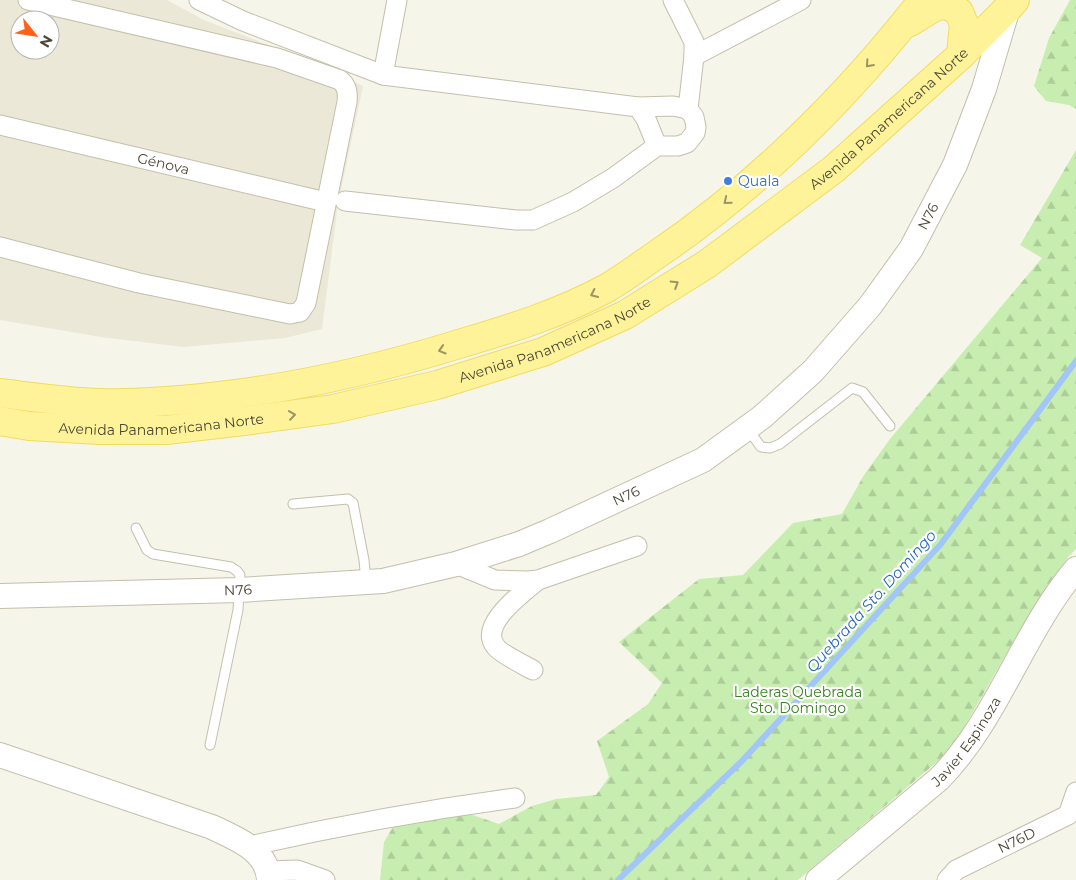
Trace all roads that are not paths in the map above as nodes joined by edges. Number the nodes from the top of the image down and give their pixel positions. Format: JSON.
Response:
{"nodes":[{"id":1,"x":28,"y":0,"type":"edge"},
{"id":2,"x":199,"y":0,"type":"edge"},
{"id":3,"x":397,"y":0,"type":"edge"},
{"id":4,"x":673,"y":0,"type":"edge"},
{"id":5,"x":801,"y":0,"type":"edge"},
{"id":6,"x":923,"y":0,"type":"edge"},
{"id":7,"x":1004,"y":3,"type":"edge"},
{"id":8,"x":898,"y":32,"type":"junction"},
{"id":9,"x":961,"y":55,"type":"junction"},
{"id":10,"x":694,"y":56,"type":"junction"},
{"id":11,"x":382,"y":75,"type":"junction"},
{"id":12,"x":638,"y":107,"type":"junction"},
{"id":13,"x":688,"y":109,"type":"junction"},
{"id":14,"x":0,"y":125,"type":"edge"},
{"id":15,"x":657,"y":146,"type":"junction"},
{"id":16,"x":345,"y":201,"type":"dead end"},
{"id":17,"x":326,"y":202,"type":"junction"},
{"id":18,"x":0,"y":248,"type":"edge"},
{"id":19,"x":0,"y":393,"type":"edge"},
{"id":20,"x":0,"y":421,"type":"edge"},
{"id":21,"x":890,"y":426,"type":"dead end"},
{"id":22,"x":747,"y":428,"type":"junction"},
{"id":23,"x":293,"y":504,"type":"dead end"},
{"id":24,"x":136,"y":528,"type":"dead end"},
{"id":25,"x":637,"y":546,"type":"dead end"},
{"id":26,"x":456,"y":564,"type":"junction"},
{"id":27,"x":1076,"y":569,"type":"edge"},
{"id":28,"x":538,"y":580,"type":"junction"},
{"id":29,"x":366,"y":582,"type":"junction"},
{"id":30,"x":239,"y":590,"type":"junction"},
{"id":31,"x":0,"y":596,"type":"edge"},
{"id":32,"x":533,"y":670,"type":"dead end"},
{"id":33,"x":210,"y":745,"type":"dead end"},
{"id":34,"x":0,"y":755,"type":"edge"},
{"id":35,"x":1076,"y":792,"type":"edge"},
{"id":36,"x":515,"y":798,"type":"dead end"},
{"id":37,"x":1072,"y":816,"type":"edge"},
{"id":38,"x":250,"y":846,"type":"junction"},
{"id":39,"x":269,"y":876,"type":"edge"},
{"id":40,"x":325,"y":880,"type":"edge"},
{"id":41,"x":818,"y":880,"type":"edge"},
{"id":42,"x":947,"y":880,"type":"edge"}],
"edges":[{"from":1,"to":17,"type":"street"},
{"from":2,"to":11,"type":"street"},
{"from":3,"to":11,"type":"street"},
{"from":4,"to":10,"type":"street"},
{"from":5,"to":10,"type":"street"},
{"from":6,"to":8,"type":"main road","name":"Avenida Panamericana Norte"},
{"from":7,"to":9,"type":"main road","name":"Avenida Panamericana Norte"},
{"from":7,"to":22,"type":"street","name":"N76"},
{"from":8,"to":9,"type":"main road"},
{"from":8,"to":19,"type":"main road","name":"Avenida Panamericana Norte","one_way":true},
{"from":20,"to":9,"type":"main road","name":"Avenida Panamericana Norte","one_way":true},
{"from":10,"to":13,"type":"street"},
{"from":11,"to":12,"type":"street"},
{"from":12,"to":13,"type":"street"},
{"from":12,"to":15,"type":"street"},
{"from":13,"to":15,"type":"street"},
{"from":14,"to":17,"type":"street","name":"Génova"},
{"from":15,"to":16,"type":"street"},
{"from":17,"to":18,"type":"street"},
{"from":21,"to":22,"type":"lane"},
{"from":22,"to":26,"type":"street","name":"N76"},
{"from":23,"to":29,"type":"lane"},
{"from":24,"to":30,"type":"lane"},
{"from":25,"to":28,"type":"street"},
{"from":26,"to":28,"type":"street"},
{"from":26,"to":29,"type":"street","name":"N76"},
{"from":27,"to":41,"type":"street","name":"Javier Espinoza"},
{"from":28,"to":32,"type":"street"},
{"from":29,"to":30,"type":"street","name":"N76"},
{"from":30,"to":31,"type":"street","name":"N76"},
{"from":30,"to":33,"type":"lane"},
{"from":34,"to":38,"type":"street"},
{"from":35,"to":37,"type":"street","name":"N76D"},
{"from":36,"to":38,"type":"street"},
{"from":37,"to":42,"type":"street","name":"N76D"},
{"from":38,"to":39,"type":"street"},
{"from":39,"to":40,"type":"street"}]}
